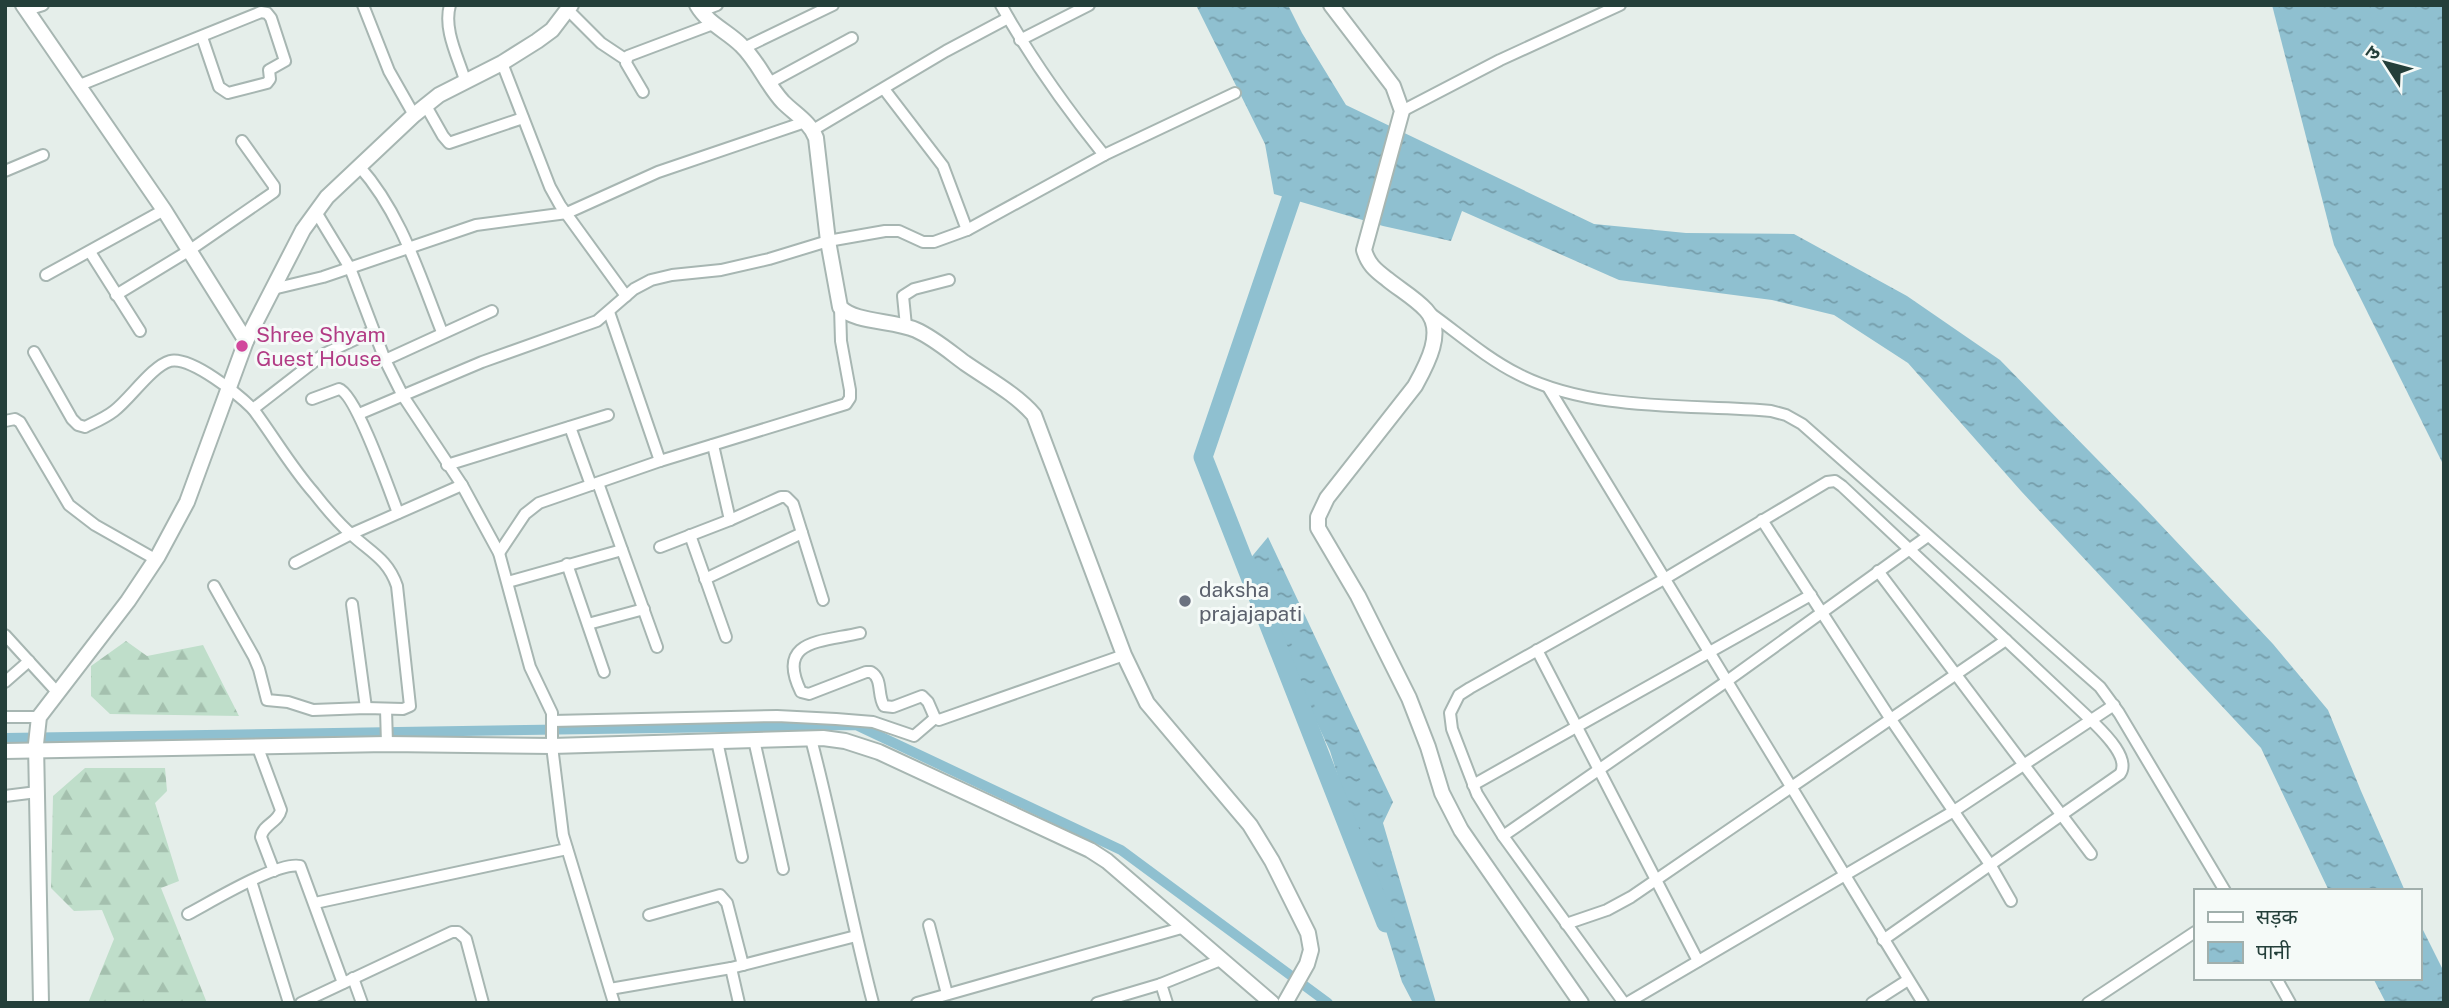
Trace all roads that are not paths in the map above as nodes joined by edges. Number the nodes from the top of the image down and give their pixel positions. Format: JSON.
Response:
{"nodes":[{"id":1,"x":43,"y":5,"type":"edge"},
{"id":2,"x":363,"y":5,"type":"edge"},
{"id":3,"x":450,"y":5,"type":"edge"},
{"id":4,"x":717,"y":5,"type":"edge"},
{"id":5,"x":833,"y":5,"type":"edge"},
{"id":6,"x":1001,"y":5,"type":"edge"},
{"id":7,"x":1089,"y":5,"type":"edge"},
{"id":8,"x":1331,"y":5,"type":"edge"},
{"id":9,"x":1620,"y":5,"type":"edge"},
{"id":10,"x":25,"y":8,"type":"edge"},
{"id":11,"x":569,"y":8,"type":"edge"},
{"id":12,"x":699,"y":8,"type":"edge"},
{"id":13,"x":812,"y":9,"type":"edge"},
{"id":14,"x":1008,"y":18,"type":"junction"},
{"id":15,"x":713,"y":24,"type":"junction"},
{"id":16,"x":202,"y":37,"type":"junction"},
{"id":17,"x":852,"y":38,"type":"dead end"},
{"id":18,"x":1020,"y":40,"type":"junction"},
{"id":19,"x":744,"y":48,"type":"junction"},
{"id":20,"x":625,"y":59,"type":"junction"},
{"id":21,"x":502,"y":63,"type":"junction"},
{"id":22,"x":465,"y":80,"type":"junction"},
{"id":23,"x":769,"y":83,"type":"junction"},
{"id":24,"x":80,"y":85,"type":"junction"},
{"id":25,"x":884,"y":89,"type":"junction"},
{"id":26,"x":643,"y":92,"type":"dead end"},
{"id":27,"x":1235,"y":93,"type":"dead end"},
{"id":28,"x":420,"y":110,"type":"junction"},
{"id":29,"x":1401,"y":116,"type":"junction"},
{"id":30,"x":523,"y":118,"type":"junction"},
{"id":31,"x":809,"y":126,"type":"junction"},
{"id":32,"x":242,"y":141,"type":"dead end"},
{"id":33,"x":43,"y":155,"type":"dead end"},
{"id":34,"x":1104,"y":155,"type":"junction"},
{"id":35,"x":359,"y":166,"type":"junction"},
{"id":36,"x":5,"y":171,"type":"edge"},
{"id":37,"x":164,"y":210,"type":"junction"},
{"id":38,"x":316,"y":212,"type":"junction"},
{"id":39,"x":566,"y":213,"type":"junction"},
{"id":40,"x":967,"y":230,"type":"junction"},
{"id":41,"x":828,"y":241,"type":"junction"},
{"id":42,"x":409,"y":247,"type":"junction"},
{"id":43,"x":190,"y":250,"type":"junction"},
{"id":44,"x":90,"y":252,"type":"junction"},
{"id":45,"x":350,"y":268,"type":"junction"},
{"id":46,"x":46,"y":275,"type":"dead end"},
{"id":47,"x":949,"y":280,"type":"dead end"},
{"id":48,"x":273,"y":289,"type":"junction"},
{"id":49,"x":116,"y":295,"type":"junction"},
{"id":50,"x":625,"y":296,"type":"junction"},
{"id":51,"x":840,"y":307,"type":"junction"},
{"id":52,"x":492,"y":311,"type":"dead end"},
{"id":53,"x":1427,"y":311,"type":"junction"},
{"id":54,"x":609,"y":312,"type":"junction"},
{"id":55,"x":906,"y":326,"type":"junction"},
{"id":56,"x":140,"y":331,"type":"dead end"},
{"id":57,"x":373,"y":331,"type":"junction"},
{"id":58,"x":442,"y":332,"type":"junction"},
{"id":59,"x":246,"y":341,"type":"junction"},
{"id":60,"x":34,"y":352,"type":"dead end"},
{"id":61,"x":385,"y":360,"type":"junction"},
{"id":62,"x":1548,"y":387,"type":"junction"},
{"id":63,"x":229,"y":389,"type":"junction"},
{"id":64,"x":403,"y":396,"type":"junction"},
{"id":65,"x":312,"y":399,"type":"dead end"},
{"id":66,"x":253,"y":409,"type":"junction"},
{"id":67,"x":359,"y":414,"type":"junction"},
{"id":68,"x":608,"y":415,"type":"dead end"},
{"id":69,"x":5,"y":421,"type":"edge"},
{"id":70,"x":570,"y":427,"type":"junction"},
{"id":71,"x":713,"y":445,"type":"junction"},
{"id":72,"x":660,"y":461,"type":"junction"},
{"id":73,"x":447,"y":464,"type":"junction"},
{"id":74,"x":594,"y":484,"type":"junction"},
{"id":75,"x":462,"y":485,"type":"junction"},
{"id":76,"x":398,"y":513,"type":"junction"},
{"id":77,"x":730,"y":520,"type":"junction"},
{"id":78,"x":1762,"y":520,"type":"junction"},
{"id":79,"x":802,"y":533,"type":"junction"},
{"id":80,"x":351,"y":534,"type":"junction"},
{"id":81,"x":690,"y":536,"type":"junction"},
{"id":82,"x":1928,"y":536,"type":"junction"},
{"id":83,"x":660,"y":547,"type":"dead end"},
{"id":84,"x":1909,"y":549,"type":"junction"},
{"id":85,"x":622,"y":550,"type":"junction"},
{"id":86,"x":499,"y":552,"type":"junction"},
{"id":87,"x":155,"y":559,"type":"junction"},
{"id":88,"x":295,"y":563,"type":"dead end"},
{"id":89,"x":567,"y":564,"type":"junction"},
{"id":90,"x":1878,"y":572,"type":"junction"},
{"id":91,"x":1666,"y":578,"type":"junction"},
{"id":92,"x":705,"y":579,"type":"junction"},
{"id":93,"x":508,"y":582,"type":"junction"},
{"id":94,"x":214,"y":586,"type":"dead end"},
{"id":95,"x":1811,"y":595,"type":"junction"},
{"id":96,"x":823,"y":600,"type":"dead end"},
{"id":97,"x":352,"y":604,"type":"dead end"},
{"id":98,"x":644,"y":609,"type":"junction"},
{"id":99,"x":1822,"y":612,"type":"junction"},
{"id":100,"x":588,"y":624,"type":"junction"},
{"id":101,"x":860,"y":633,"type":"dead end"},
{"id":102,"x":5,"y":635,"type":"edge"},
{"id":103,"x":726,"y":637,"type":"dead end"},
{"id":104,"x":2006,"y":640,"type":"junction"},
{"id":105,"x":657,"y":648,"type":"dead end"},
{"id":106,"x":1537,"y":650,"type":"junction"},
{"id":107,"x":1710,"y":653,"type":"junction"},
{"id":108,"x":1124,"y":655,"type":"junction"},
{"id":109,"x":29,"y":662,"type":"junction"},
{"id":110,"x":604,"y":672,"type":"dead end"},
{"id":111,"x":1955,"y":672,"type":"junction"},
{"id":112,"x":1727,"y":681,"type":"junction"},
{"id":113,"x":5,"y":682,"type":"edge"},
{"id":114,"x":57,"y":692,"type":"junction"},
{"id":115,"x":2114,"y":705,"type":"junction"},
{"id":116,"x":5,"y":707,"type":"edge"},
{"id":117,"x":366,"y":708,"type":"junction"},
{"id":118,"x":386,"y":715,"type":"junction"},
{"id":119,"x":10,"y":717,"type":"edge"},
{"id":120,"x":935,"y":718,"type":"junction"},
{"id":121,"x":1890,"y":718,"type":"junction"},
{"id":122,"x":552,"y":721,"type":"junction"},
{"id":123,"x":2092,"y":721,"type":"junction"},
{"id":124,"x":38,"y":722,"type":"junction"},
{"id":125,"x":1577,"y":727,"type":"junction"},
{"id":126,"x":811,"y":739,"type":"junction"},
{"id":127,"x":387,"y":740,"type":"junction"},
{"id":128,"x":754,"y":740,"type":"junction"},
{"id":129,"x":717,"y":741,"type":"junction"},
{"id":130,"x":552,"y":743,"type":"junction"},
{"id":131,"x":36,"y":747,"type":"junction"},
{"id":132,"x":258,"y":748,"type":"junction"},
{"id":133,"x":5,"y":751,"type":"edge"},
{"id":134,"x":2025,"y":765,"type":"junction"},
{"id":135,"x":1598,"y":770,"type":"junction"},
{"id":136,"x":1473,"y":785,"type":"junction"},
{"id":137,"x":1790,"y":787,"type":"junction"},
{"id":138,"x":37,"y":792,"type":"junction"},
{"id":139,"x":5,"y":796,"type":"edge"},
{"id":140,"x":1954,"y":811,"type":"junction"},
{"id":141,"x":2062,"y":815,"type":"junction"},
{"id":142,"x":1503,"y":836,"type":"junction"},
{"id":143,"x":567,"y":849,"type":"junction"},
{"id":144,"x":2091,"y":854,"type":"dead end"},
{"id":145,"x":742,"y":857,"type":"dead end"},
{"id":146,"x":1990,"y":866,"type":"junction"},
{"id":147,"x":783,"y":869,"type":"dead end"},
{"id":148,"x":274,"y":871,"type":"junction"},
{"id":149,"x":1843,"y":874,"type":"junction"},
{"id":150,"x":251,"y":881,"type":"junction"},
{"id":151,"x":1656,"y":881,"type":"junction"},
{"id":152,"x":2224,"y":889,"type":"edge"},
{"id":153,"x":2011,"y":901,"type":"dead end"},
{"id":154,"x":315,"y":903,"type":"junction"},
{"id":155,"x":188,"y":914,"type":"dead end"},
{"id":156,"x":649,"y":915,"type":"dead end"},
{"id":157,"x":1566,"y":924,"type":"junction"},
{"id":158,"x":929,"y":925,"type":"dead end"},
{"id":159,"x":1185,"y":927,"type":"junction"},
{"id":160,"x":2194,"y":933,"type":"edge"},
{"id":161,"x":856,"y":936,"type":"junction"},
{"id":162,"x":1883,"y":940,"type":"junction"},
{"id":163,"x":1223,"y":959,"type":"junction"},
{"id":164,"x":1698,"y":961,"type":"junction"},
{"id":165,"x":743,"y":965,"type":"junction"},
{"id":166,"x":730,"y":968,"type":"junction"},
{"id":167,"x":1908,"y":980,"type":"junction"},
{"id":168,"x":2277,"y":980,"type":"edge"},
{"id":169,"x":348,"y":981,"type":"junction"},
{"id":170,"x":1161,"y":984,"type":"junction"},
{"id":171,"x":610,"y":989,"type":"junction"},
{"id":172,"x":947,"y":994,"type":"junction"},
{"id":173,"x":1281,"y":1002,"type":"edge"},
{"id":174,"x":41,"y":1003,"type":"edge"},
{"id":175,"x":289,"y":1003,"type":"edge"},
{"id":176,"x":301,"y":1003,"type":"edge"},
{"id":177,"x":362,"y":1003,"type":"edge"},
{"id":178,"x":483,"y":1003,"type":"edge"},
{"id":179,"x":614,"y":1003,"type":"edge"},
{"id":180,"x":739,"y":1003,"type":"edge"},
{"id":181,"x":873,"y":1003,"type":"edge"},
{"id":182,"x":917,"y":1003,"type":"edge"},
{"id":183,"x":1097,"y":1003,"type":"edge"},
{"id":184,"x":1167,"y":1003,"type":"edge"},
{"id":185,"x":1581,"y":1003,"type":"edge"},
{"id":186,"x":1626,"y":1003,"type":"edge"},
{"id":187,"x":1872,"y":1003,"type":"edge"},
{"id":188,"x":1923,"y":1003,"type":"edge"},
{"id":189,"x":2088,"y":1003,"type":"edge"},
{"id":190,"x":2290,"y":1003,"type":"edge"}],
"edges":[{"from":1,"to":10,"type":"street"},
{"from":2,"to":28,"type":"street"},
{"from":3,"to":22,"type":"street"},
{"from":4,"to":12,"type":"street"},
{"from":5,"to":13,"type":"street"},
{"from":6,"to":14,"type":"street"},
{"from":7,"to":18,"type":"street"},
{"from":8,"to":29,"type":"street"},
{"from":9,"to":29,"type":"street"},
{"from":10,"to":24,"type":"street"},
{"from":11,"to":20,"type":"street"},
{"from":11,"to":21,"type":"street"},
{"from":12,"to":15,"type":"street"},
{"from":13,"to":19,"type":"street"},
{"from":14,"to":18,"type":"street"},
{"from":14,"to":25,"type":"street"},
{"from":15,"to":19,"type":"street"},
{"from":15,"to":20,"type":"street"},
{"from":16,"to":16,"type":"street"},
{"from":16,"to":24,"type":"street"},
{"from":17,"to":23,"type":"street"},
{"from":18,"to":34,"type":"street"},
{"from":19,"to":23,"type":"street"},
{"from":20,"to":26,"type":"street"},
{"from":21,"to":22,"type":"street"},
{"from":21,"to":30,"type":"street"},
{"from":22,"to":28,"type":"street"},
{"from":23,"to":31,"type":"street"},
{"from":24,"to":37,"type":"street"},
{"from":25,"to":31,"type":"street"},
{"from":25,"to":40,"type":"street"},
{"from":27,"to":34,"type":"street"},
{"from":28,"to":30,"type":"street"},
{"from":28,"to":35,"type":"street"},
{"from":29,"to":53,"type":"street"},
{"from":30,"to":39,"type":"street"},
{"from":31,"to":39,"type":"street"},
{"from":31,"to":41,"type":"street"},
{"from":32,"to":43,"type":"street"},
{"from":33,"to":36,"type":"street"},
{"from":34,"to":40,"type":"street"},
{"from":35,"to":38,"type":"street"},
{"from":35,"to":42,"type":"street"},
{"from":37,"to":43,"type":"street"},
{"from":37,"to":44,"type":"street"},
{"from":38,"to":45,"type":"street"},
{"from":38,"to":48,"type":"street"},
{"from":39,"to":42,"type":"street"},
{"from":39,"to":50,"type":"street"},
{"from":40,"to":41,"type":"street"},
{"from":41,"to":50,"type":"street"},
{"from":41,"to":51,"type":"street"},
{"from":42,"to":45,"type":"street"},
{"from":42,"to":58,"type":"street"},
{"from":43,"to":49,"type":"street"},
{"from":43,"to":59,"type":"street"},
{"from":44,"to":46,"type":"street"},
{"from":44,"to":49,"type":"street"},
{"from":45,"to":48,"type":"street"},
{"from":45,"to":57,"type":"street"},
{"from":47,"to":55,"type":"street"},
{"from":48,"to":59,"type":"street"},
{"from":49,"to":56,"type":"street"},
{"from":50,"to":54,"type":"street"},
{"from":51,"to":55,"type":"street"},
{"from":51,"to":71,"type":"street"},
{"from":52,"to":58,"type":"street"},
{"from":53,"to":62,"type":"street"},
{"from":53,"to":185,"type":"street"},
{"from":54,"to":64,"type":"street"},
{"from":54,"to":72,"type":"street"},
{"from":55,"to":108,"type":"street"},
{"from":57,"to":61,"type":"street"},
{"from":57,"to":66,"type":"street"},
{"from":58,"to":61,"type":"street"},
{"from":59,"to":63,"type":"street"},
{"from":60,"to":63,"type":"street"},
{"from":61,"to":64,"type":"street"},
{"from":62,"to":82,"type":"street"},
{"from":62,"to":91,"type":"street"},
{"from":63,"to":66,"type":"street"},
{"from":63,"to":87,"type":"street"},
{"from":64,"to":67,"type":"street"},
{"from":64,"to":73,"type":"street"},
{"from":65,"to":67,"type":"street"},
{"from":66,"to":80,"type":"street"},
{"from":67,"to":76,"type":"street"},
{"from":68,"to":70,"type":"street"},
{"from":69,"to":87,"type":"street"},
{"from":70,"to":73,"type":"street"},
{"from":70,"to":74,"type":"street"},
{"from":71,"to":72,"type":"street"},
{"from":71,"to":77,"type":"street"},
{"from":72,"to":74,"type":"street"},
{"from":73,"to":75,"type":"street"},
{"from":74,"to":85,"type":"street"},
{"from":74,"to":86,"type":"street"},
{"from":75,"to":76,"type":"street"},
{"from":75,"to":86,"type":"street"},
{"from":76,"to":80,"type":"street"},
{"from":77,"to":79,"type":"street"},
{"from":77,"to":81,"type":"street"},
{"from":78,"to":84,"type":"street"},
{"from":78,"to":91,"type":"street"},
{"from":78,"to":95,"type":"street"},
{"from":79,"to":92,"type":"street"},
{"from":79,"to":96,"type":"street"},
{"from":80,"to":88,"type":"street"},
{"from":80,"to":118,"type":"street"},
{"from":81,"to":83,"type":"street"},
{"from":81,"to":92,"type":"street"},
{"from":82,"to":84,"type":"street"},
{"from":82,"to":115,"type":"street"},
{"from":84,"to":90,"type":"street"},
{"from":84,"to":104,"type":"street"},
{"from":85,"to":89,"type":"street"},
{"from":85,"to":98,"type":"street"},
{"from":86,"to":93,"type":"street"},
{"from":87,"to":114,"type":"street"},
{"from":89,"to":93,"type":"street"},
{"from":89,"to":100,"type":"street"},
{"from":90,"to":99,"type":"street"},
{"from":90,"to":111,"type":"street"},
{"from":91,"to":106,"type":"street"},
{"from":91,"to":107,"type":"street"},
{"from":92,"to":103,"type":"street"},
{"from":93,"to":122,"type":"street"},
{"from":94,"to":117,"type":"street"},
{"from":95,"to":99,"type":"street"},
{"from":95,"to":107,"type":"street"},
{"from":97,"to":117,"type":"street"},
{"from":98,"to":100,"type":"street"},
{"from":98,"to":105,"type":"street"},
{"from":99,"to":112,"type":"street"},
{"from":99,"to":121,"type":"street"},
{"from":100,"to":110,"type":"street"},
{"from":101,"to":120,"type":"street"},
{"from":102,"to":109,"type":"street"},
{"from":104,"to":111,"type":"street"},
{"from":104,"to":123,"type":"street"},
{"from":106,"to":125,"type":"street"},
{"from":106,"to":136,"type":"street"},
{"from":107,"to":112,"type":"street"},
{"from":107,"to":125,"type":"street"},
{"from":108,"to":120,"type":"street"},
{"from":108,"to":173,"type":"street"},
{"from":109,"to":113,"type":"street"},
{"from":109,"to":114,"type":"street"},
{"from":111,"to":121,"type":"street"},
{"from":111,"to":134,"type":"street"},
{"from":112,"to":135,"type":"street"},
{"from":112,"to":137,"type":"street"},
{"from":114,"to":124,"type":"street"},
{"from":115,"to":123,"type":"street"},
{"from":115,"to":152,"type":"street"},
{"from":116,"to":119,"type":"street"},
{"from":117,"to":118,"type":"street"},
{"from":118,"to":127,"type":"street"},
{"from":119,"to":124,"type":"street"},
{"from":120,"to":122,"type":"street"},
{"from":121,"to":137,"type":"street"},
{"from":121,"to":140,"type":"street"},
{"from":122,"to":130,"type":"street"},
{"from":123,"to":134,"type":"street"},
{"from":123,"to":141,"type":"street"},
{"from":124,"to":131,"type":"street"},
{"from":125,"to":135,"type":"street"},
{"from":125,"to":136,"type":"street"},
{"from":126,"to":128,"type":"street"},
{"from":126,"to":159,"type":"street"},
{"from":126,"to":161,"type":"street"},
{"from":127,"to":130,"type":"street"},
{"from":127,"to":132,"type":"street"},
{"from":128,"to":129,"type":"street"},
{"from":128,"to":147,"type":"street"},
{"from":129,"to":130,"type":"street"},
{"from":129,"to":145,"type":"street"},
{"from":130,"to":143,"type":"street"},
{"from":131,"to":132,"type":"street"},
{"from":131,"to":133,"type":"street"},
{"from":131,"to":138,"type":"street"},
{"from":132,"to":148,"type":"street"},
{"from":134,"to":140,"type":"street"},
{"from":134,"to":141,"type":"street"},
{"from":135,"to":142,"type":"street"},
{"from":135,"to":151,"type":"street"},
{"from":136,"to":142,"type":"street"},
{"from":137,"to":149,"type":"street"},
{"from":137,"to":151,"type":"street"},
{"from":138,"to":139,"type":"street"},
{"from":138,"to":174,"type":"street"},
{"from":140,"to":146,"type":"street"},
{"from":140,"to":149,"type":"street"},
{"from":141,"to":144,"type":"street"},
{"from":141,"to":146,"type":"street"},
{"from":142,"to":157,"type":"street"},
{"from":143,"to":154,"type":"street"},
{"from":143,"to":171,"type":"street"},
{"from":146,"to":153,"type":"street"},
{"from":146,"to":162,"type":"street"},
{"from":148,"to":150,"type":"street"},
{"from":148,"to":154,"type":"street"},
{"from":149,"to":162,"type":"street"},
{"from":149,"to":164,"type":"street"},
{"from":150,"to":155,"type":"street"},
{"from":150,"to":175,"type":"street"},
{"from":151,"to":157,"type":"street"},
{"from":151,"to":164,"type":"street"},
{"from":154,"to":169,"type":"street"},
{"from":156,"to":165,"type":"street"},
{"from":157,"to":186,"type":"street"},
{"from":158,"to":172,"type":"street"},
{"from":159,"to":163,"type":"street"},
{"from":159,"to":172,"type":"street"},
{"from":160,"to":189,"type":"street"},
{"from":161,"to":165,"type":"street"},
{"from":161,"to":181,"type":"street"},
{"from":162,"to":167,"type":"street"},
{"from":163,"to":170,"type":"street"},
{"from":163,"to":173,"type":"street"},
{"from":164,"to":186,"type":"street"},
{"from":165,"to":166,"type":"street"},
{"from":166,"to":171,"type":"street"},
{"from":166,"to":180,"type":"street"},
{"from":167,"to":187,"type":"street"},
{"from":167,"to":188,"type":"street"},
{"from":168,"to":190,"type":"street"},
{"from":169,"to":176,"type":"street"},
{"from":169,"to":177,"type":"street"},
{"from":169,"to":178,"type":"street"},
{"from":170,"to":183,"type":"street"},
{"from":170,"to":184,"type":"street"},
{"from":171,"to":179,"type":"street"},
{"from":172,"to":182,"type":"street"}]}
